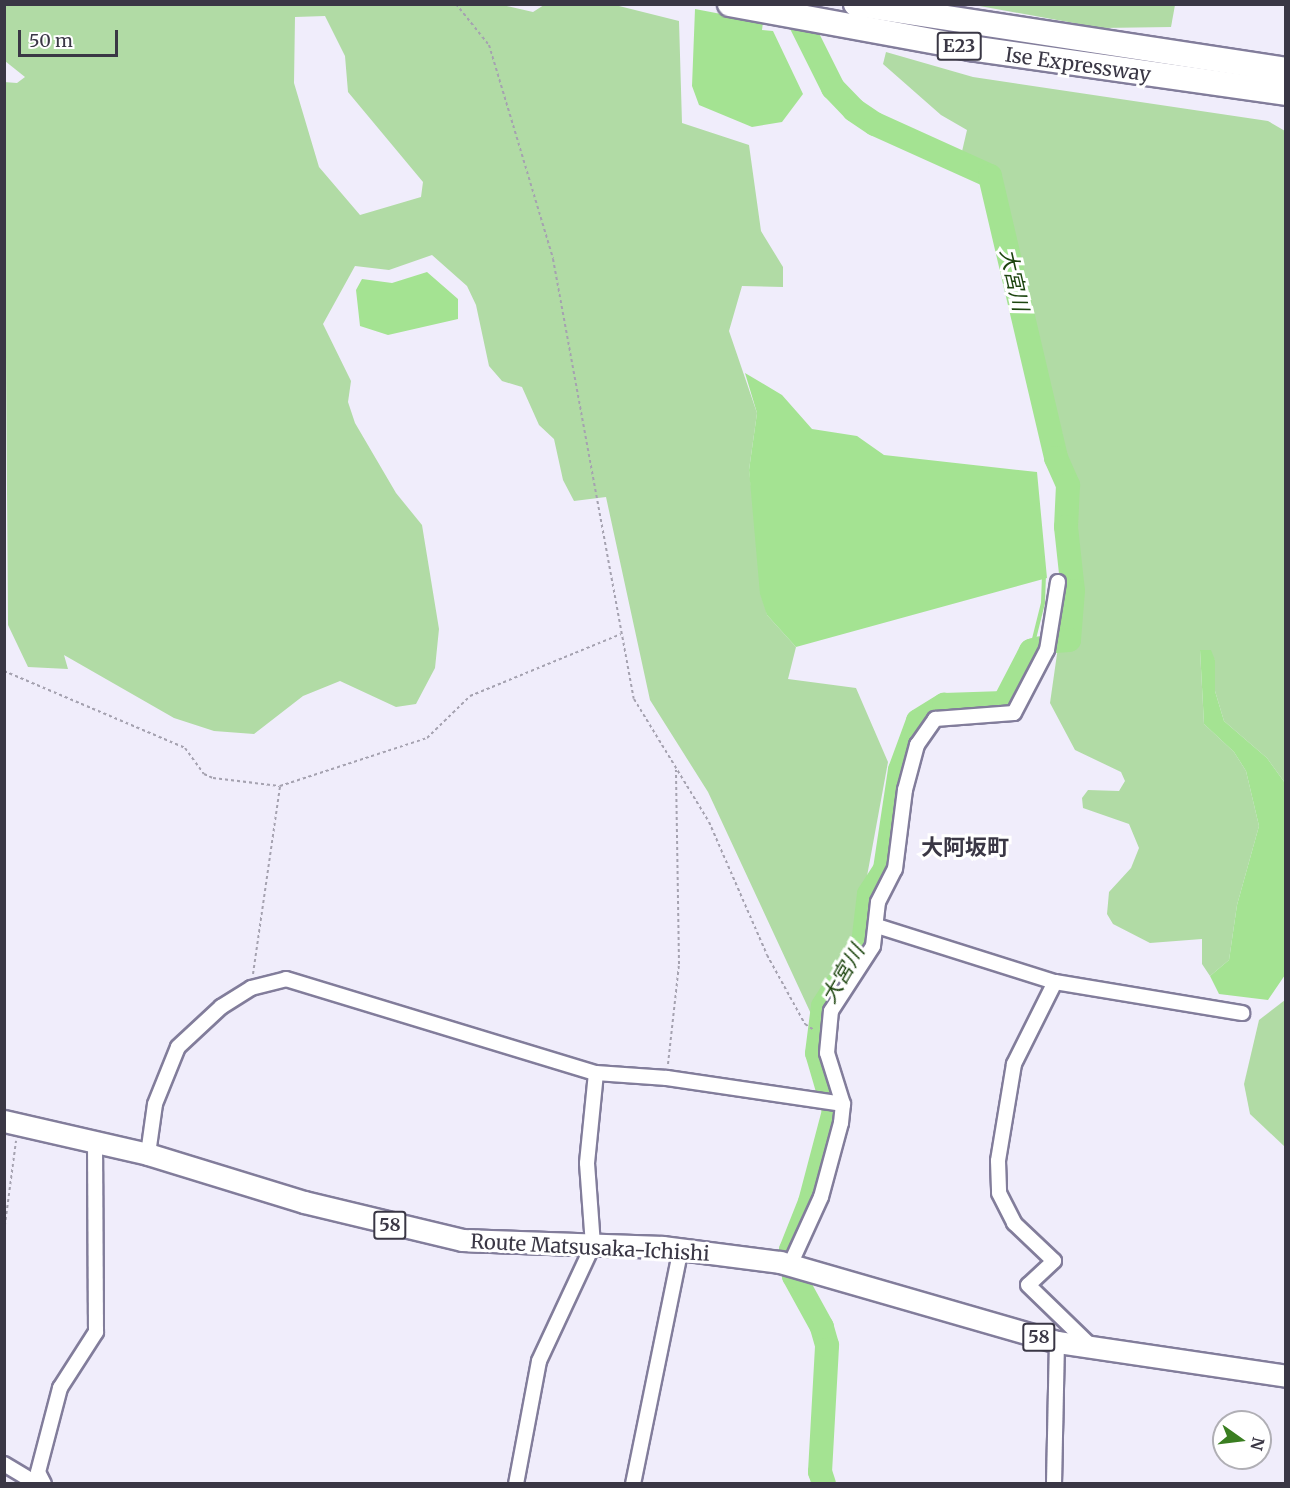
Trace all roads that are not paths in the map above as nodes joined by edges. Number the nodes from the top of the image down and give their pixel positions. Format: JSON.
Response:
{"nodes":[{"id":1,"x":730,"y":4,"type":"edge"},
{"id":2,"x":856,"y":4,"type":"edge"},
{"id":3,"x":1079,"y":53,"type":"junction"},
{"id":4,"x":1286,"y":70,"type":"edge"},
{"id":5,"x":1286,"y":93,"type":"edge"},
{"id":6,"x":1058,"y":582,"type":"dead end"},
{"id":7,"x":877,"y":926,"type":"junction"},
{"id":8,"x":1055,"y":982,"type":"junction"},
{"id":9,"x":1242,"y":1013,"type":"dead end"},
{"id":10,"x":596,"y":1073,"type":"junction"},
{"id":11,"x":838,"y":1104,"type":"junction"},
{"id":12,"x":11,"y":1122,"type":"edge"},
{"id":13,"x":95,"y":1140,"type":"junction"},
{"id":14,"x":148,"y":1154,"type":"junction"},
{"id":15,"x":593,"y":1245,"type":"junction"},
{"id":16,"x":681,"y":1249,"type":"junction"},
{"id":17,"x":793,"y":1263,"type":"junction"},
{"id":18,"x":1057,"y":1342,"type":"junction"},
{"id":19,"x":1094,"y":1348,"type":"junction"},
{"id":20,"x":1286,"y":1376,"type":"edge"},
{"id":21,"x":4,"y":1464,"type":"edge"},
{"id":22,"x":37,"y":1484,"type":"edge"},
{"id":23,"x":44,"y":1484,"type":"edge"},
{"id":24,"x":516,"y":1484,"type":"edge"},
{"id":25,"x":633,"y":1484,"type":"edge"},
{"id":26,"x":1054,"y":1484,"type":"edge"}],
"edges":[{"from":1,"to":3,"type":"highway","name":"Ise Expressway","number":"E23"},
{"from":2,"to":3,"type":"highway","name":"Ise Expressway","number":"E23"},
{"from":3,"to":4,"type":"highway","name":"Ise Expressway","number":"E23"},
{"from":3,"to":5,"type":"highway","name":"Ise Expressway","number":"E23"},
{"from":6,"to":7,"type":"street"},
{"from":7,"to":8,"type":"street"},
{"from":7,"to":11,"type":"street"},
{"from":8,"to":9,"type":"street"},
{"from":8,"to":19,"type":"street"},
{"from":10,"to":11,"type":"street"},
{"from":10,"to":14,"type":"street"},
{"from":10,"to":15,"type":"street"},
{"from":11,"to":17,"type":"street"},
{"from":12,"to":13,"type":"main road","name":"Route Matsusaka-Ichishi","number":"58"},
{"from":13,"to":14,"type":"main road","name":"Route Matsusaka-Ichishi","number":"58"},
{"from":13,"to":23,"type":"street"},
{"from":14,"to":15,"type":"main road","name":"Route Matsusaka-Ichishi","number":"58"},
{"from":15,"to":16,"type":"main road","name":"Route Matsusaka-Ichishi","number":"58"},
{"from":15,"to":24,"type":"street"},
{"from":16,"to":17,"type":"main road","name":"Route Matsusaka-Ichishi","number":"58"},
{"from":16,"to":25,"type":"street"},
{"from":17,"to":18,"type":"main road","name":"Route Matsusaka-Ichishi","number":"58"},
{"from":18,"to":19,"type":"main road","name":"Route Matsusaka-Ichishi","number":"58"},
{"from":18,"to":26,"type":"street"},
{"from":19,"to":20,"type":"main road","name":"Route Matsusaka-Ichishi","number":"58"},
{"from":21,"to":22,"type":"street"}]}
